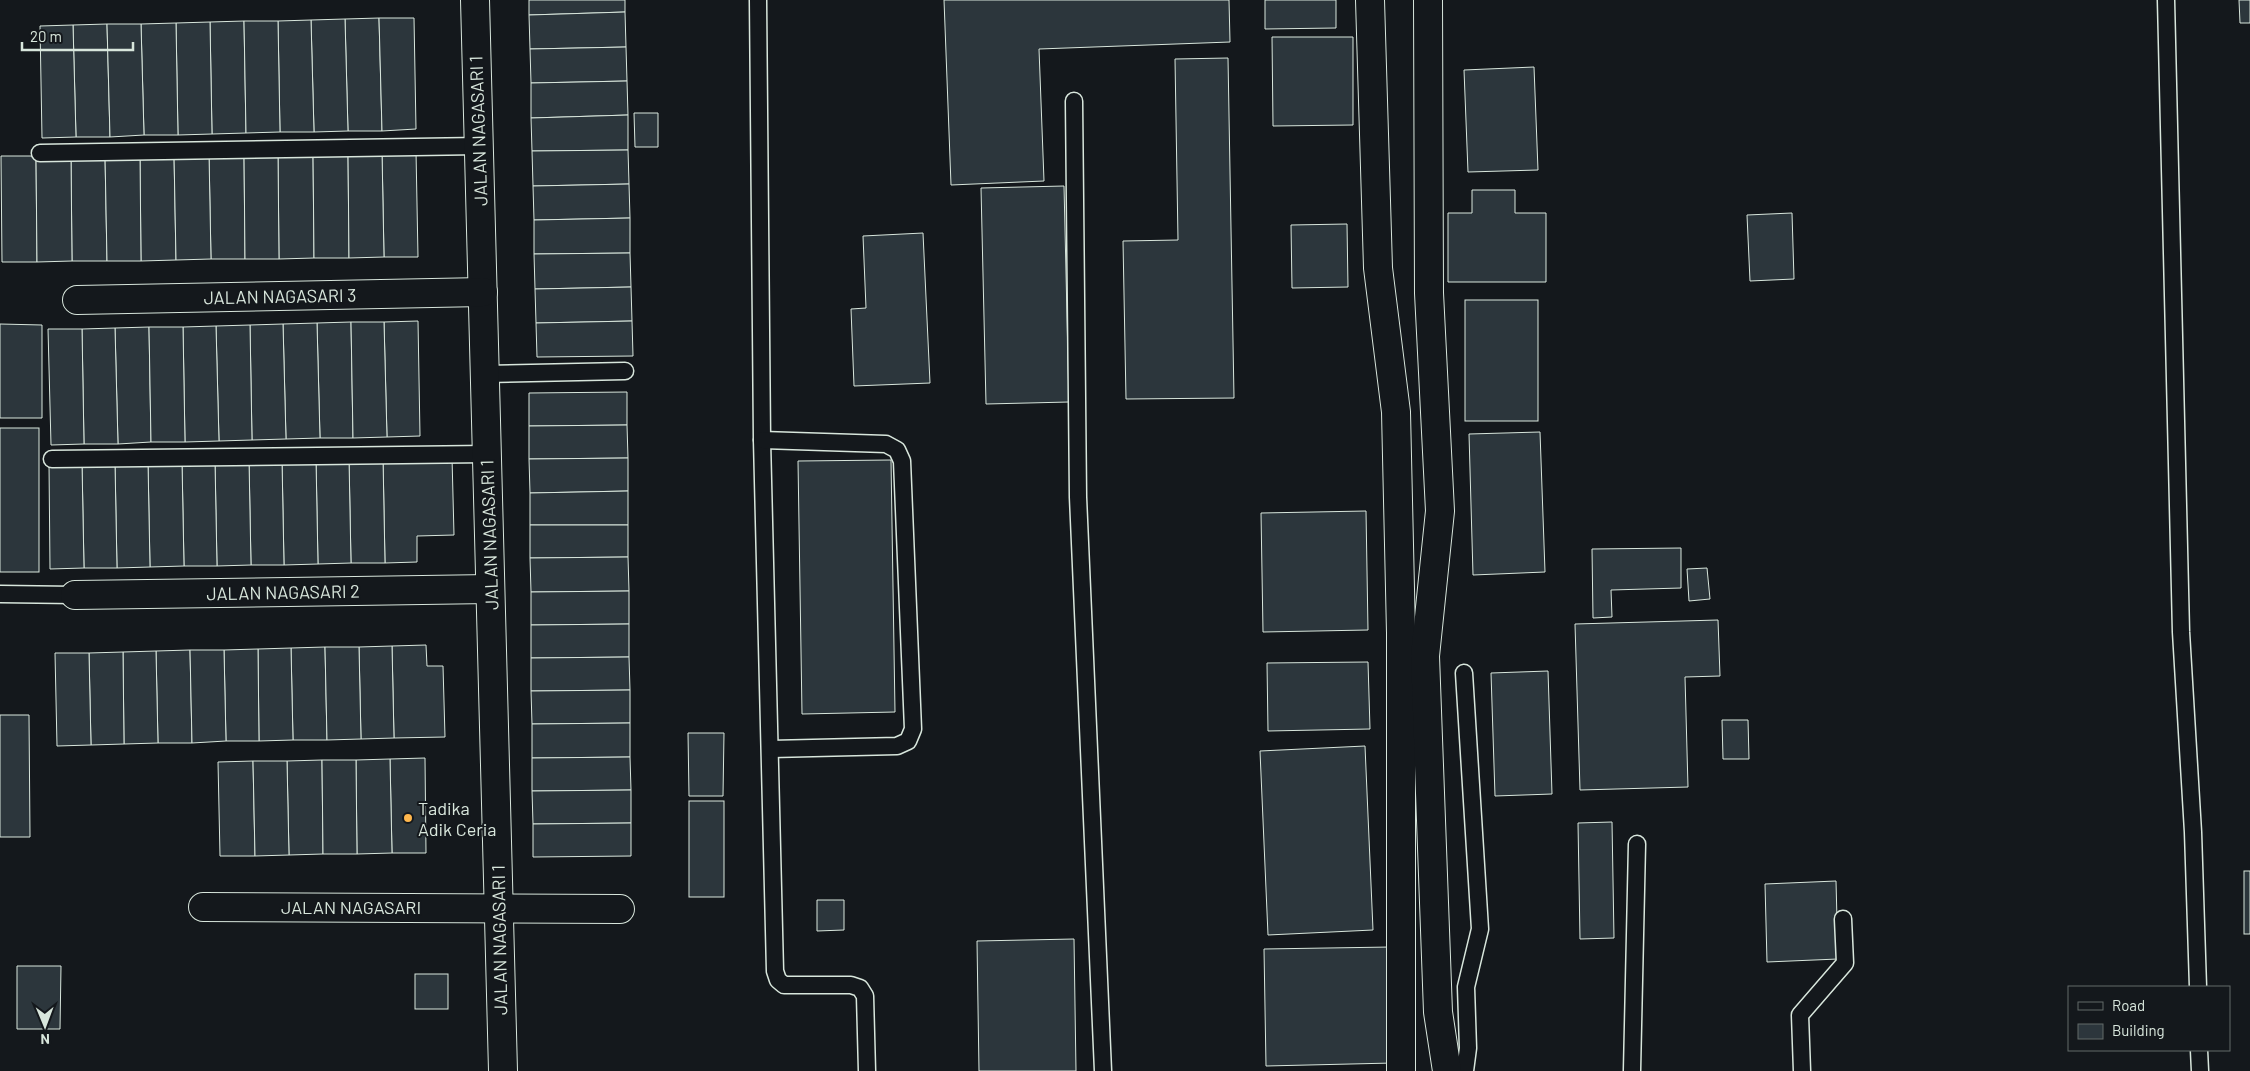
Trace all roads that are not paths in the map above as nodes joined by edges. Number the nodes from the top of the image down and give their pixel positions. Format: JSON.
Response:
{"nodes":[{"id":1,"x":475,"y":0,"type":"edge"},
{"id":2,"x":758,"y":0,"type":"edge"},
{"id":3,"x":1370,"y":0,"type":"edge"},
{"id":4,"x":1428,"y":0,"type":"edge"},
{"id":5,"x":2166,"y":0,"type":"edge"},
{"id":6,"x":1074,"y":101,"type":"dead end"},
{"id":7,"x":479,"y":146,"type":"junction"},
{"id":8,"x":40,"y":153,"type":"dead end"},
{"id":9,"x":483,"y":292,"type":"junction"},
{"id":10,"x":77,"y":300,"type":"dead end"},
{"id":11,"x":625,"y":371,"type":"dead end"},
{"id":12,"x":485,"y":374,"type":"junction"},
{"id":13,"x":762,"y":440,"type":"junction"},
{"id":14,"x":487,"y":454,"type":"junction"},
{"id":15,"x":52,"y":459,"type":"dead end"},
{"id":16,"x":490,"y":589,"type":"junction"},
{"id":17,"x":0,"y":594,"type":"edge"},
{"id":18,"x":75,"y":595,"type":"joint"},
{"id":19,"x":1464,"y":673,"type":"dead end"},
{"id":20,"x":771,"y":749,"type":"junction"},
{"id":21,"x":1637,"y":844,"type":"dead end"},
{"id":22,"x":203,"y":907,"type":"dead end"},
{"id":23,"x":498,"y":908,"type":"junction"},
{"id":24,"x":620,"y":909,"type":"dead end"},
{"id":25,"x":1844,"y":919,"type":"dead end"},
{"id":26,"x":2198,"y":986,"type":"edge"},
{"id":27,"x":2199,"y":1051,"type":"edge"},
{"id":28,"x":503,"y":1071,"type":"edge"},
{"id":29,"x":868,"y":1071,"type":"edge"},
{"id":30,"x":1102,"y":1071,"type":"edge"},
{"id":31,"x":1401,"y":1071,"type":"edge"},
{"id":32,"x":1447,"y":1071,"type":"edge"},
{"id":33,"x":1465,"y":1071,"type":"edge"},
{"id":34,"x":1632,"y":1071,"type":"edge"},
{"id":35,"x":1802,"y":1071,"type":"edge"},
{"id":36,"x":2200,"y":1071,"type":"edge"}],
"edges":[{"from":1,"to":7,"type":"street","name":"JALAN NAGASARI 1"},
{"from":2,"to":13,"type":"lane"},
{"from":3,"to":31,"type":"street"},
{"from":4,"to":32,"type":"street"},
{"from":5,"to":26,"type":"lane"},
{"from":6,"to":30,"type":"lane"},
{"from":7,"to":8,"type":"lane"},
{"from":7,"to":9,"type":"street","name":"JALAN NAGASARI 1"},
{"from":9,"to":10,"type":"street","name":"JALAN NAGASARI 3"},
{"from":9,"to":12,"type":"street","name":"JALAN NAGASARI 1"},
{"from":11,"to":12,"type":"lane"},
{"from":12,"to":14,"type":"street","name":"JALAN NAGASARI 1"},
{"from":13,"to":20,"type":"lane"},
{"from":13,"to":20,"type":"lane"},
{"from":14,"to":15,"type":"lane"},
{"from":14,"to":16,"type":"street","name":"JALAN NAGASARI 1"},
{"from":16,"to":18,"type":"street","name":"JALAN NAGASARI 2"},
{"from":16,"to":23,"type":"street","name":"JALAN NAGASARI 1"},
{"from":17,"to":18,"type":"lane"},
{"from":19,"to":33,"type":"lane"},
{"from":20,"to":29,"type":"lane"},
{"from":21,"to":34,"type":"lane"},
{"from":22,"to":23,"type":"street","name":"JALAN NAGASARI"},
{"from":23,"to":24,"type":"street","name":"JALAN NAGASARI"},
{"from":23,"to":28,"type":"street","name":"JALAN NAGASARI 1"},
{"from":25,"to":35,"type":"lane"},
{"from":27,"to":36,"type":"lane"}]}
